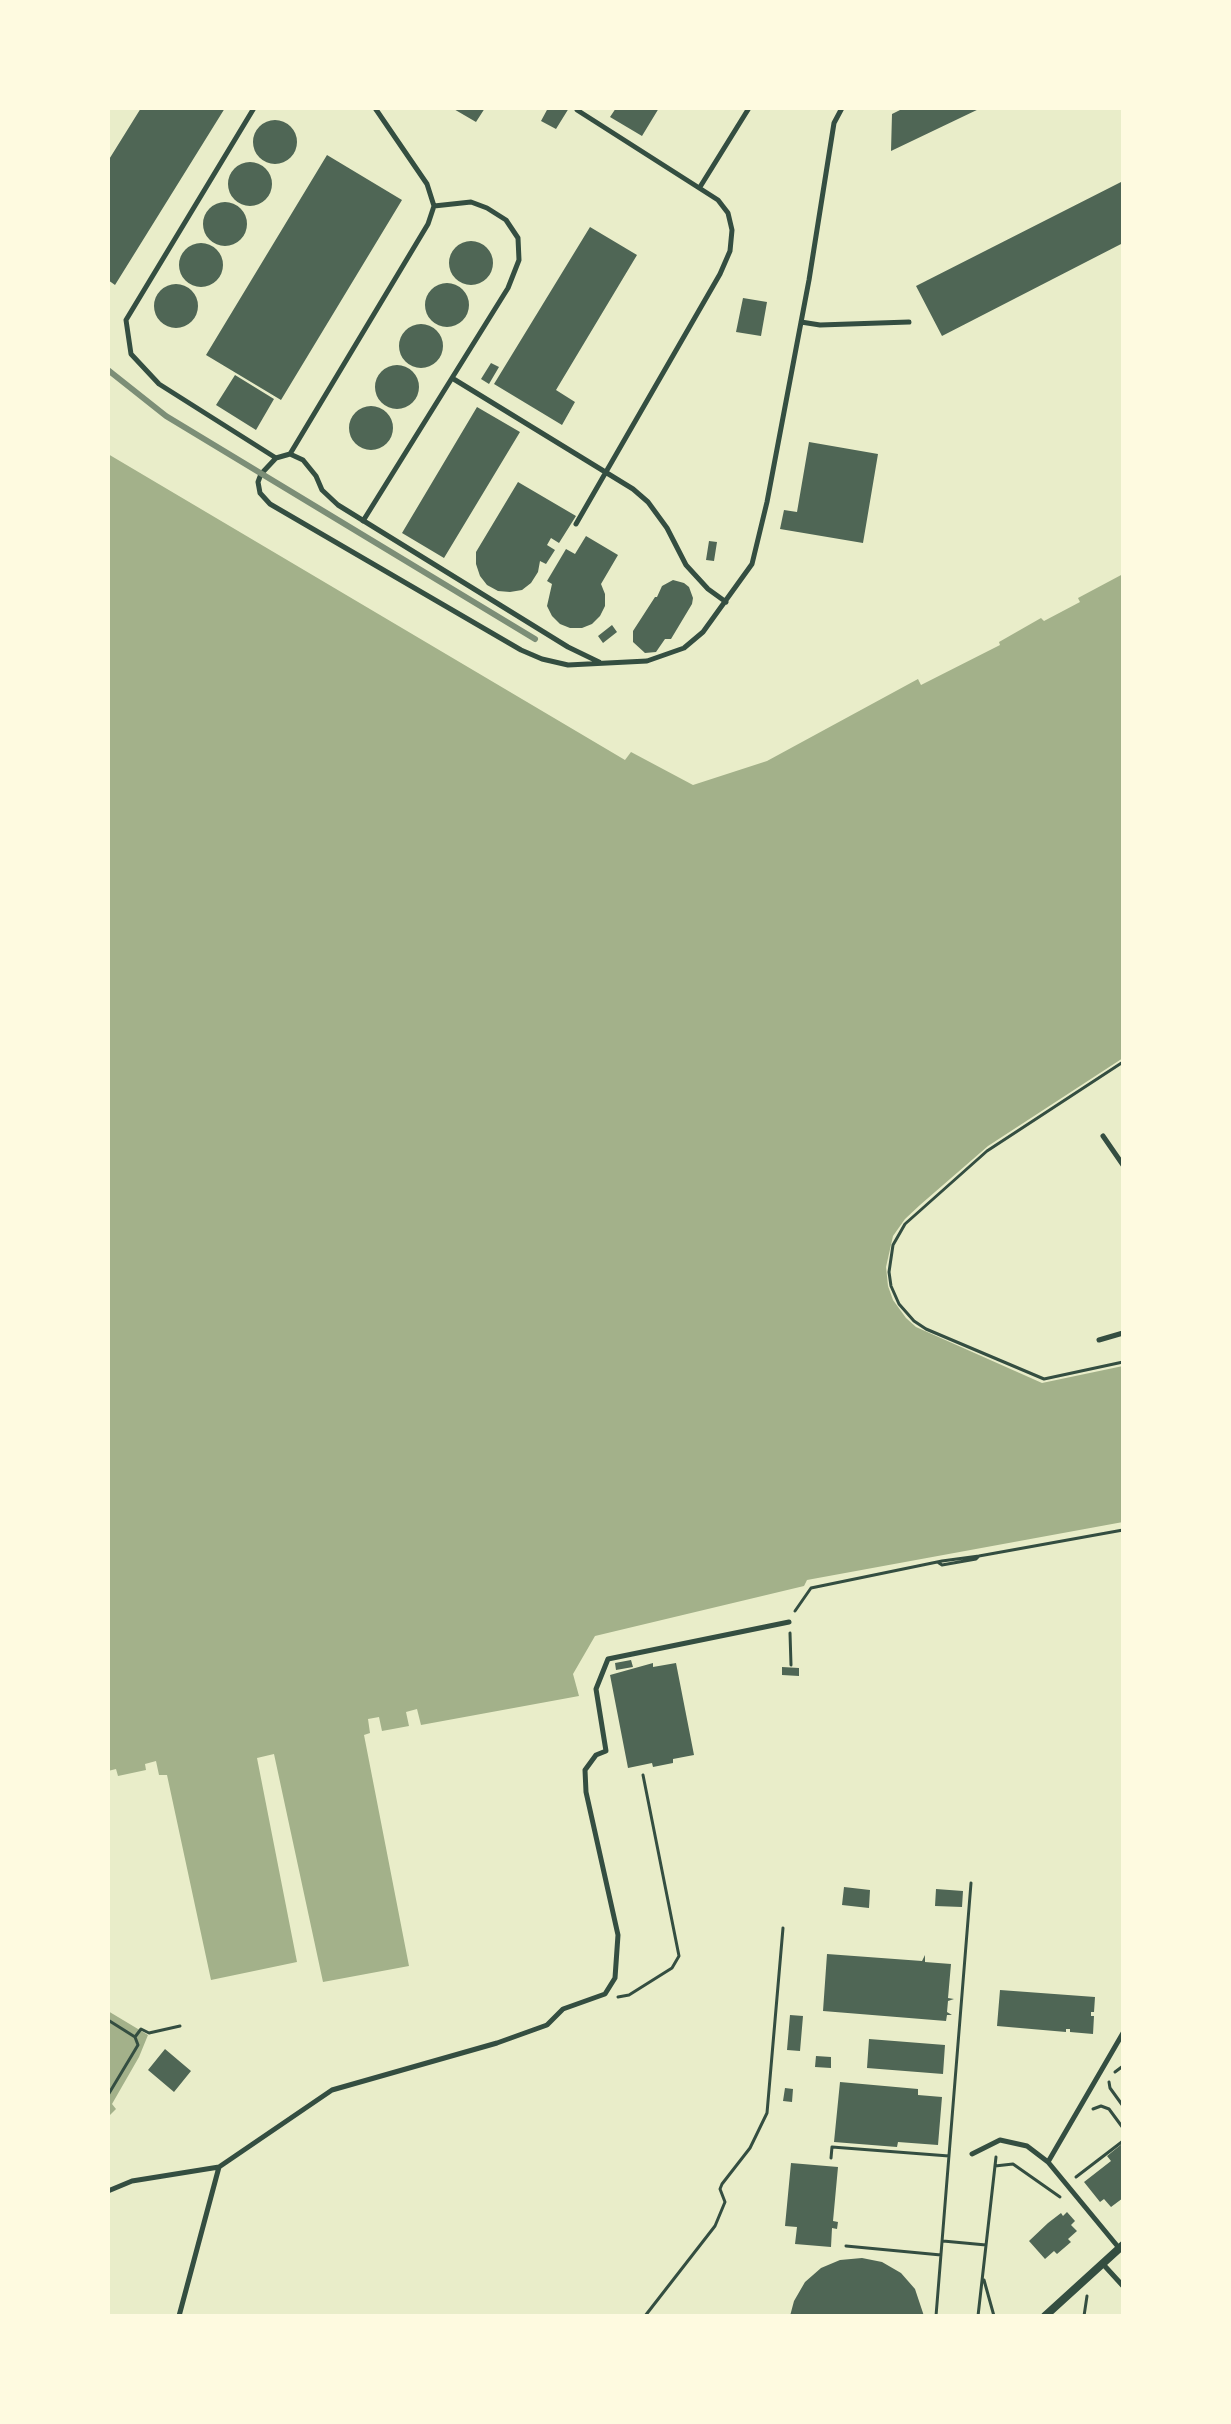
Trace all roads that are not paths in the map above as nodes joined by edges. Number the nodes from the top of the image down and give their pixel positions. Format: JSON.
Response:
{"nodes":[{"id":1,"x":254,"y":108,"type":"edge"},
{"id":2,"x":376,"y":108,"type":"edge"},
{"id":3,"x":578,"y":108,"type":"edge"},
{"id":4,"x":749,"y":108,"type":"edge"},
{"id":5,"x":842,"y":108,"type":"edge"},
{"id":6,"x":700,"y":187,"type":"junction"},
{"id":7,"x":434,"y":206,"type":"junction"},
{"id":8,"x":801,"y":322,"type":"junction"},
{"id":9,"x":909,"y":322,"type":"dead end"},
{"id":10,"x":452,"y":378,"type":"junction"},
{"id":11,"x":290,"y":454,"type":"junction"},
{"id":12,"x":276,"y":458,"type":"junction"},
{"id":13,"x":606,"y":474,"type":"junction"},
{"id":14,"x":363,"y":521,"type":"junction"},
{"id":15,"x":576,"y":524,"type":"dead end"},
{"id":16,"x":726,"y":602,"type":"junction"},
{"id":17,"x":599,"y":662,"type":"junction"},
{"id":18,"x":1103,"y":1136,"type":"dead end"},
{"id":19,"x":1123,"y":1165,"type":"edge"},
{"id":20,"x":1123,"y":1333,"type":"edge"},
{"id":21,"x":1099,"y":1340,"type":"dead end"},
{"id":22,"x":789,"y":1622,"type":"road end"},
{"id":23,"x":1123,"y":2033,"type":"edge"},
{"id":24,"x":972,"y":2154,"type":"dead end"},
{"id":25,"x":1048,"y":2162,"type":"junction"},
{"id":26,"x":219,"y":2167,"type":"junction"},
{"id":27,"x":108,"y":2191,"type":"edge"},
{"id":28,"x":1121,"y":2246,"type":"edge"},
{"id":29,"x":1102,"y":2263,"type":"junction"},
{"id":30,"x":1123,"y":2286,"type":"edge"},
{"id":31,"x":179,"y":2316,"type":"edge"},
{"id":32,"x":1045,"y":2316,"type":"edge"}],
"edges":[{"from":1,"to":12,"type":"lane"},
{"from":2,"to":7,"type":"lane"},
{"from":3,"to":6,"type":"lane"},
{"from":4,"to":6,"type":"lane"},
{"from":5,"to":8,"type":"lane"},
{"from":6,"to":13,"type":"lane"},
{"from":7,"to":10,"type":"lane"},
{"from":7,"to":11,"type":"lane"},
{"from":8,"to":9,"type":"lane"},
{"from":8,"to":16,"type":"lane"},
{"from":10,"to":13,"type":"lane"},
{"from":10,"to":14,"type":"lane"},
{"from":11,"to":12,"type":"lane"},
{"from":11,"to":14,"type":"lane"},
{"from":12,"to":17,"type":"lane"},
{"from":13,"to":15,"type":"lane"},
{"from":13,"to":16,"type":"lane"},
{"from":14,"to":17,"type":"lane"},
{"from":16,"to":17,"type":"lane"},
{"from":18,"to":19,"type":"lane"},
{"from":20,"to":21,"type":"lane"},
{"from":22,"to":26,"type":"lane"},
{"from":23,"to":25,"type":"lane"},
{"from":24,"to":25,"type":"lane"},
{"from":25,"to":28,"type":"lane"},
{"from":26,"to":27,"type":"lane"},
{"from":26,"to":31,"type":"lane"},
{"from":28,"to":29,"type":"street"},
{"from":29,"to":30,"type":"lane"},
{"from":29,"to":32,"type":"street"}]}
